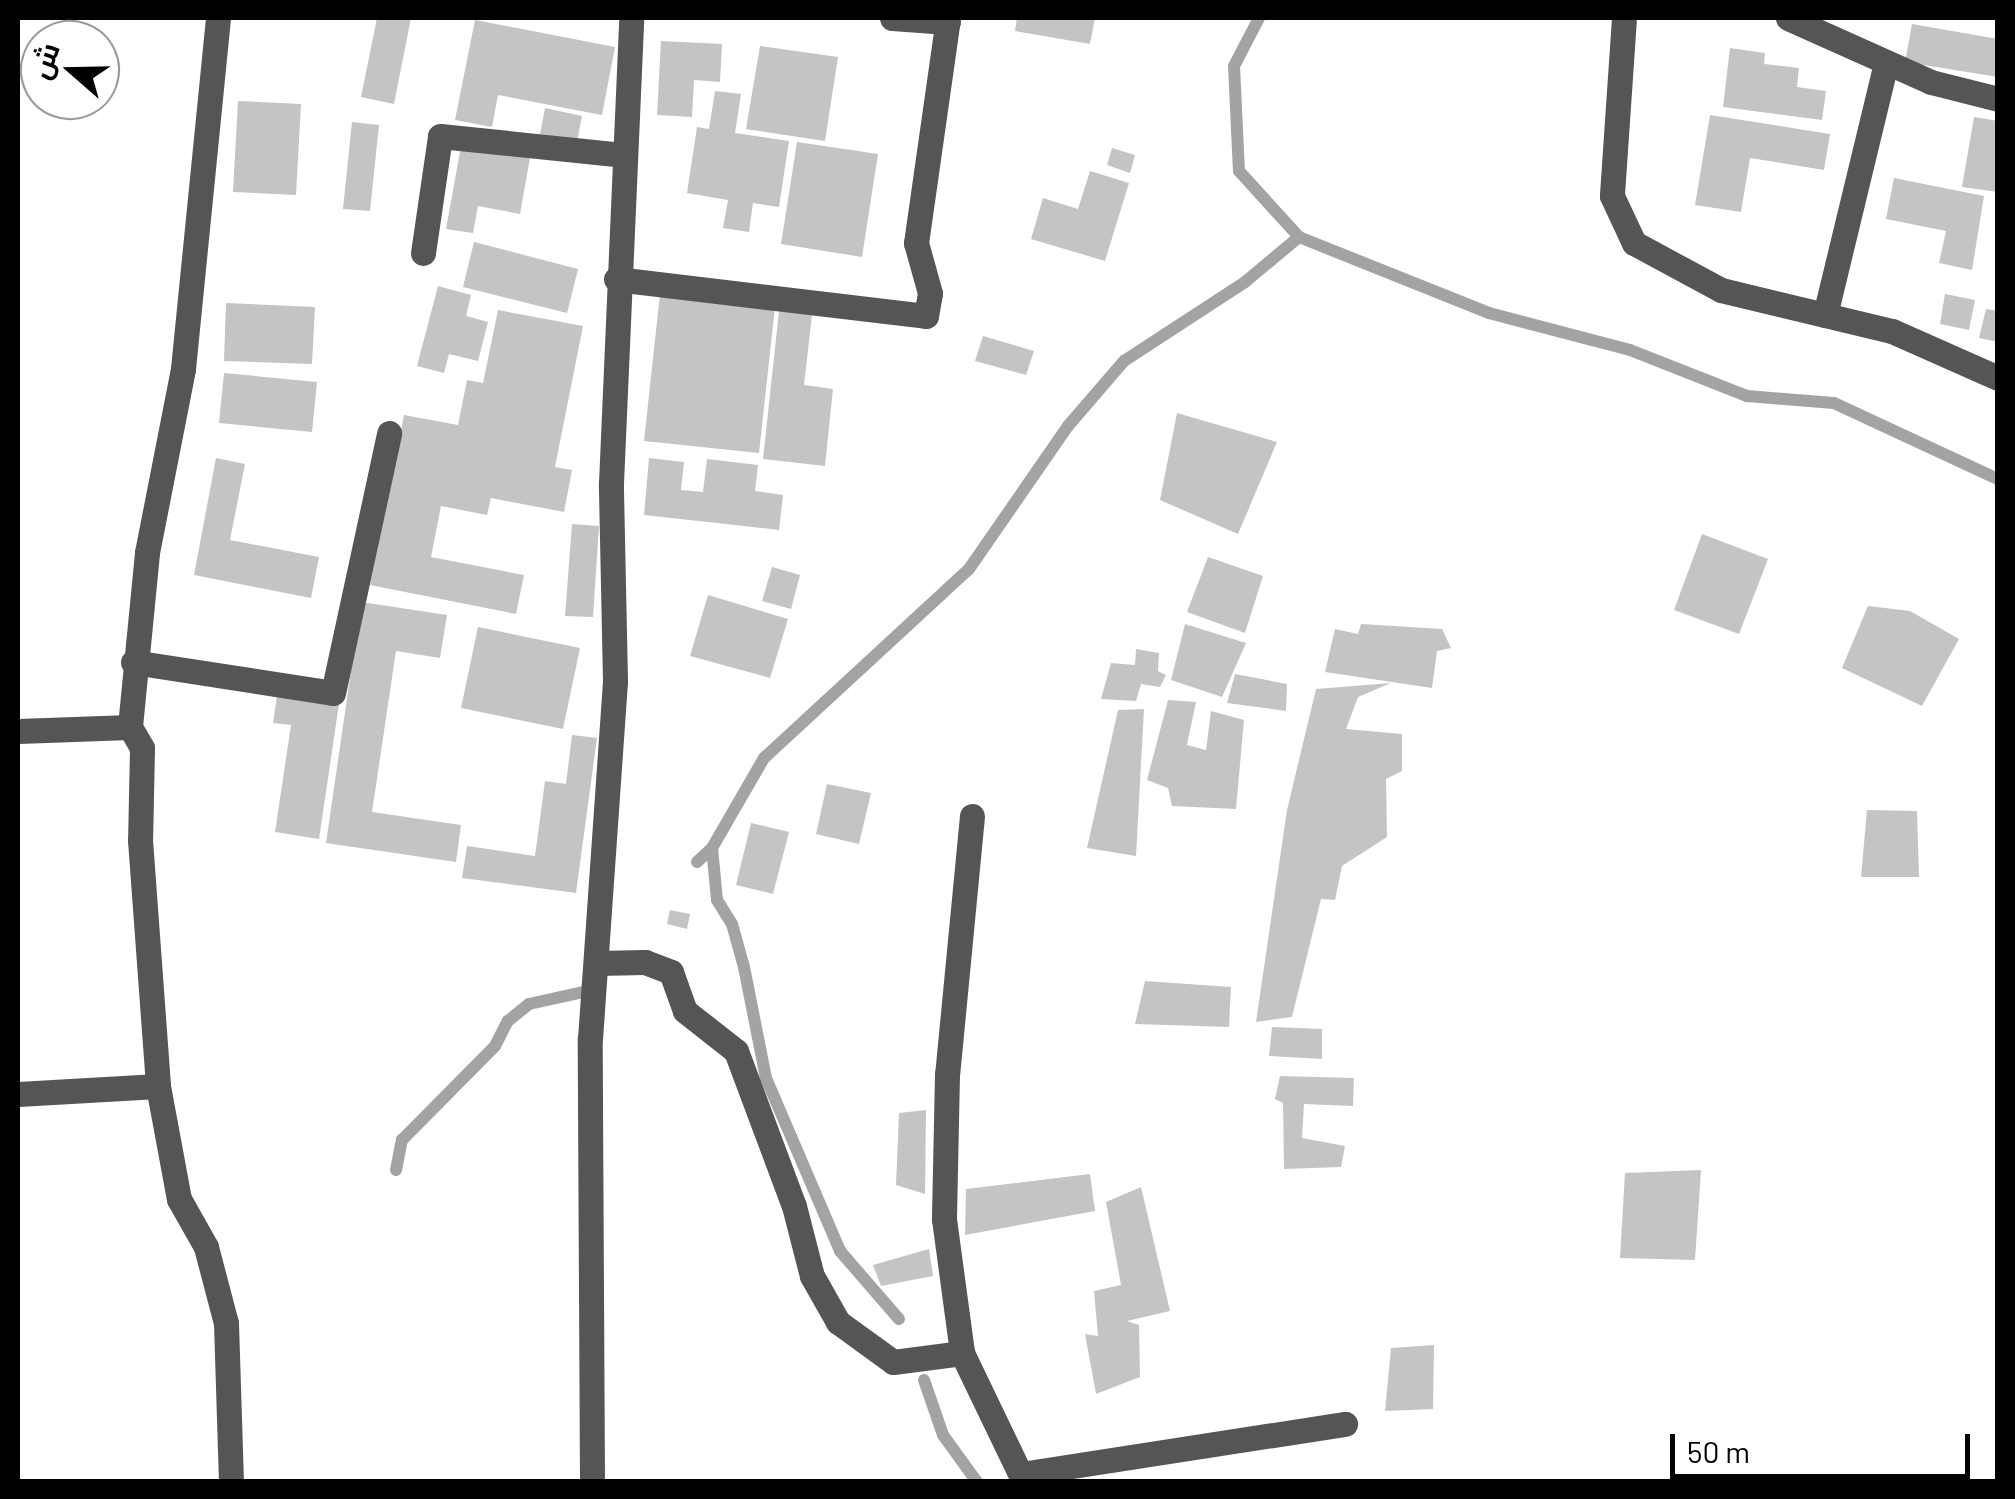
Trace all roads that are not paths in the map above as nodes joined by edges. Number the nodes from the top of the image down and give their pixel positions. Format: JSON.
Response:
{"nodes":[{"id":1,"x":218,"y":18,"type":"edge"},
{"id":2,"x":628,"y":18,"type":"edge"},
{"id":3,"x":892,"y":18,"type":"edge"},
{"id":4,"x":1624,"y":18,"type":"edge"},
{"id":5,"x":1788,"y":18,"type":"edge"},
{"id":6,"x":948,"y":20,"type":"edge"},
{"id":7,"x":1886,"y":62,"type":"junction"},
{"id":8,"x":1998,"y":99,"type":"edge"},
{"id":9,"x":625,"y":155,"type":"junction"},
{"id":10,"x":423,"y":254,"type":"dead end"},
{"id":11,"x":616,"y":279,"type":"junction"},
{"id":12,"x":1825,"y":315,"type":"junction"},
{"id":13,"x":1998,"y":378,"type":"edge"},
{"id":14,"x":389,"y":433,"type":"dead end"},
{"id":15,"x":133,"y":662,"type":"junction"},
{"id":16,"x":130,"y":726,"type":"junction"},
{"id":17,"x":18,"y":731,"type":"edge"},
{"id":18,"x":972,"y":816,"type":"dead end"},
{"id":19,"x":597,"y":963,"type":"junction"},
{"id":20,"x":158,"y":1086,"type":"junction"},
{"id":21,"x":18,"y":1094,"type":"edge"},
{"id":22,"x":962,"y":1353,"type":"junction"},
{"id":23,"x":1345,"y":1424,"type":"dead end"},
{"id":24,"x":1023,"y":1478,"type":"edge"},
{"id":25,"x":231,"y":1482,"type":"edge"},
{"id":26,"x":592,"y":1482,"type":"edge"}],
"edges":[{"from":1,"to":15,"type":"street"},
{"from":2,"to":9,"type":"street"},
{"from":3,"to":6,"type":"street"},
{"from":4,"to":12,"type":"street"},
{"from":5,"to":7,"type":"street"},
{"from":6,"to":11,"type":"street"},
{"from":7,"to":8,"type":"street"},
{"from":7,"to":12,"type":"street"},
{"from":9,"to":10,"type":"street"},
{"from":9,"to":11,"type":"street"},
{"from":11,"to":19,"type":"street"},
{"from":12,"to":13,"type":"street"},
{"from":14,"to":15,"type":"street"},
{"from":15,"to":16,"type":"street"},
{"from":16,"to":17,"type":"street"},
{"from":16,"to":20,"type":"street"},
{"from":18,"to":22,"type":"street"},
{"from":19,"to":22,"type":"street"},
{"from":19,"to":26,"type":"street"},
{"from":20,"to":21,"type":"street"},
{"from":20,"to":25,"type":"street"},
{"from":22,"to":24,"type":"street"},
{"from":23,"to":24,"type":"street"}]}
